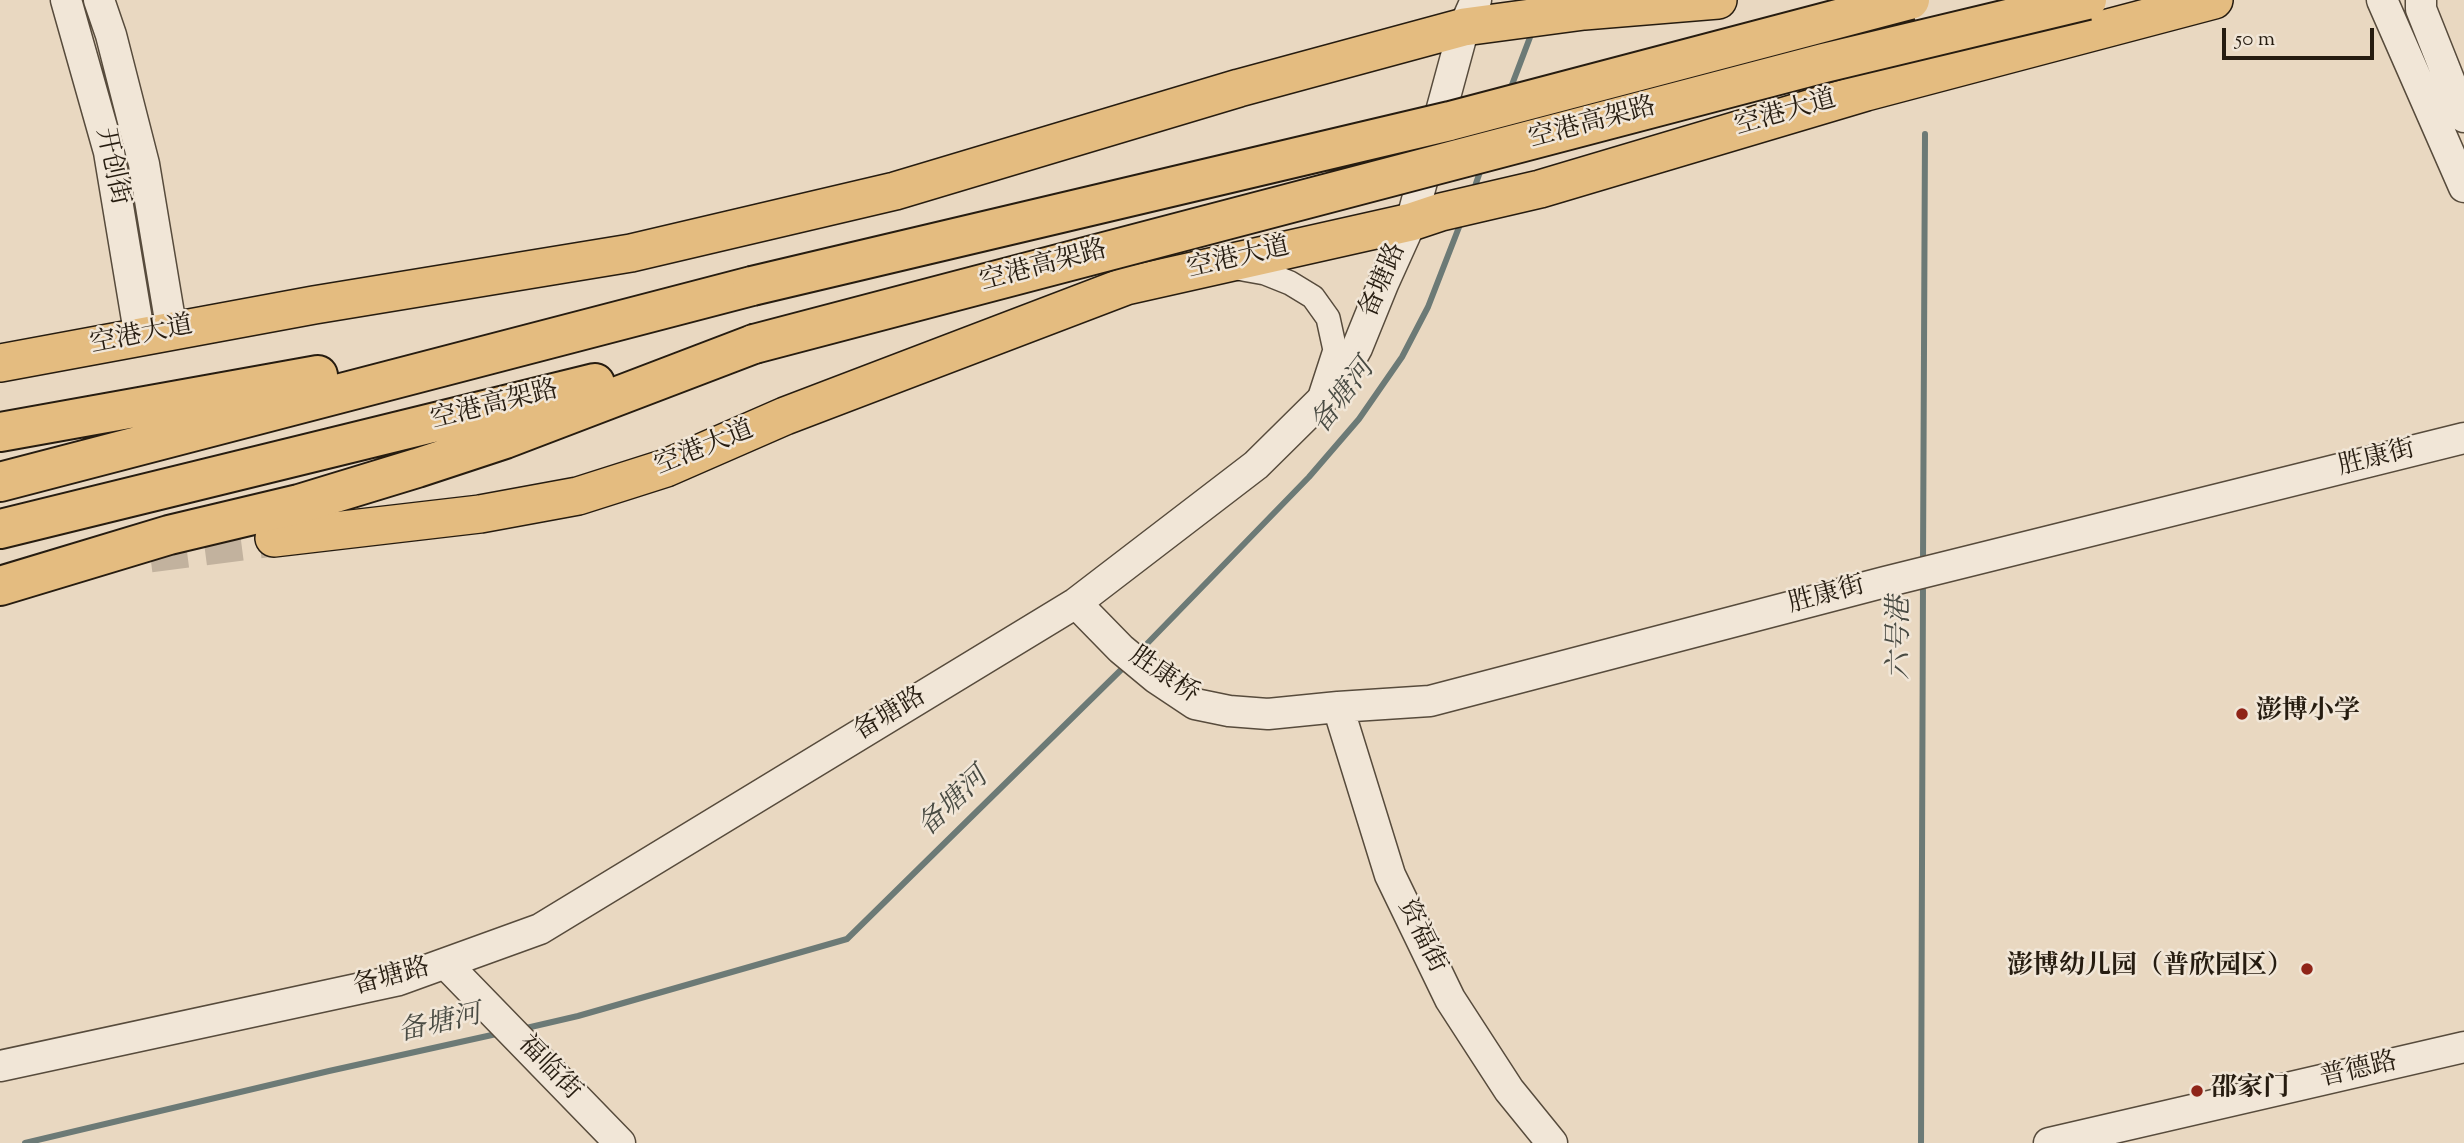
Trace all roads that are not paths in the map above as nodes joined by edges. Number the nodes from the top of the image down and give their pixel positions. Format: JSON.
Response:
{"nodes":[{"id":1,"x":66,"y":0,"type":"edge"},
{"id":2,"x":99,"y":0,"type":"edge"},
{"id":3,"x":1718,"y":0,"type":"edge"},
{"id":4,"x":1910,"y":0,"type":"edge"},
{"id":5,"x":2087,"y":0,"type":"edge"},
{"id":6,"x":2214,"y":0,"type":"edge"},
{"id":7,"x":2382,"y":0,"type":"edge"},
{"id":8,"x":2421,"y":0,"type":"edge"},
{"id":9,"x":1470,"y":13,"type":"edge"},
{"id":10,"x":2464,"y":117,"type":"edge"},
{"id":11,"x":2464,"y":187,"type":"edge"},
{"id":12,"x":1426,"y":217,"type":"junction"},
{"id":13,"x":1220,"y":265,"type":"junction"},
{"id":14,"x":752,"y":286,"type":"junction"},
{"id":15,"x":156,"y":335,"type":"junction"},
{"id":16,"x":754,"y":344,"type":"junction"},
{"id":17,"x":0,"y":363,"type":"edge"},
{"id":18,"x":1308,"y":415,"type":"junction"},
{"id":19,"x":0,"y":432,"type":"edge"},
{"id":20,"x":2464,"y":438,"type":"edge"},
{"id":21,"x":0,"y":482,"type":"edge"},
{"id":22,"x":0,"y":529,"type":"edge"},
{"id":23,"x":274,"y":538,"type":"tunnel mouth"},
{"id":24,"x":0,"y":586,"type":"edge"},
{"id":25,"x":1076,"y":603,"type":"junction"},
{"id":26,"x":1338,"y":707,"type":"junction"},
{"id":27,"x":1268,"y":714,"type":"joint"},
{"id":28,"x":447,"y":965,"type":"junction"},
{"id":29,"x":2464,"y":1047,"type":"edge"},
{"id":30,"x":0,"y":1066,"type":"edge"},
{"id":31,"x":620,"y":1143,"type":"edge"},
{"id":32,"x":1552,"y":1143,"type":"edge"},
{"id":33,"x":2049,"y":1143,"type":"edge"}],
"edges":[{"from":1,"to":15,"type":"street","name":"开创街"},
{"from":2,"to":15,"type":"street","name":"开创街"},
{"from":3,"to":9,"type":"main road","name":"空港大道"},
{"from":4,"to":14,"type":"highway","name":"空港高架路","bridge":true},
{"from":5,"to":16,"type":"highway","name":"空港高架路","bridge":true},
{"from":6,"to":12,"type":"main road","name":"空港大道"},
{"from":7,"to":11,"type":"street"},
{"from":8,"to":10,"type":"street"},
{"from":9,"to":12,"type":"street","name":"备塘路"},
{"from":9,"to":15,"type":"main road","name":"空港大道"},
{"from":12,"to":13,"type":"main road","name":"空港大道"},
{"from":12,"to":18,"type":"street","name":"备塘路"},
{"from":13,"to":18,"type":"street"},
{"from":13,"to":23,"type":"main road","name":"空港大道"},
{"from":14,"to":19,"type":"highway"},
{"from":14,"to":21,"type":"highway","name":"空港高架路"},
{"from":15,"to":17,"type":"main road","name":"空港大道"},
{"from":16,"to":22,"type":"highway","name":"空港高架路"},
{"from":16,"to":24,"type":"highway"},
{"from":18,"to":25,"type":"street","name":"备塘路"},
{"from":20,"to":26,"type":"street","name":"胜康街"},
{"from":25,"to":27,"type":"street","name":"胜康桥"},
{"from":25,"to":28,"type":"street","name":"备塘路"},
{"from":26,"to":27,"type":"street","name":"胜康街"},
{"from":26,"to":32,"type":"street","name":"资福街"},
{"from":28,"to":30,"type":"street","name":"备塘路"},
{"from":28,"to":31,"type":"street","name":"福临街"},
{"from":29,"to":33,"type":"street","name":"普德路"}]}
